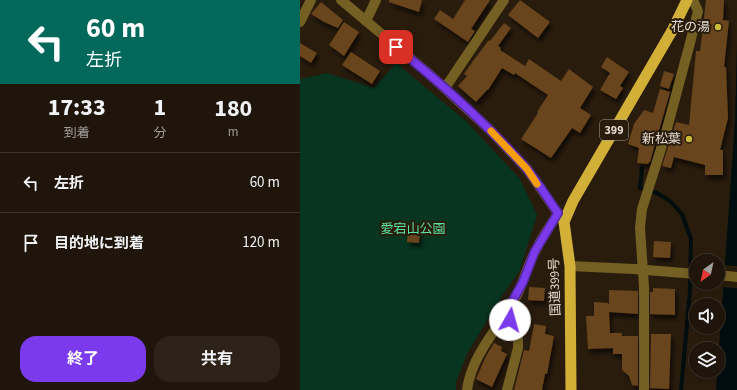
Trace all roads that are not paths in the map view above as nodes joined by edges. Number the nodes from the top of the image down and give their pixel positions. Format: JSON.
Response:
{"nodes":[{"id":1,"x":311,"y":0,"type":"edge"},
{"id":2,"x":341,"y":0,"type":"edge"},
{"id":3,"x":376,"y":0,"type":"edge"},
{"id":4,"x":504,"y":0,"type":"edge"},
{"id":5,"x":686,"y":0,"type":"edge"},
{"id":6,"x":693,"y":0,"type":"edge"},
{"id":7,"x":366,"y":21,"type":"junction"},
{"id":8,"x":300,"y":22,"type":"edge"},
{"id":9,"x":445,"y":88,"type":"junction"},
{"id":10,"x":561,"y":217,"type":"junction"},
{"id":11,"x":570,"y":266,"type":"junction"},
{"id":12,"x":689,"y":273,"type":"edge"},
{"id":13,"x":725,"y":276,"type":"edge"},
{"id":14,"x":737,"y":277,"type":"edge"},
{"id":15,"x":507,"y":311,"type":"junction"},
{"id":16,"x":467,"y":390,"type":"edge"},
{"id":17,"x":507,"y":390,"type":"edge"},
{"id":18,"x":570,"y":390,"type":"edge"},
{"id":19,"x":644,"y":390,"type":"edge"}],
"edges":[{"from":1,"to":8,"type":"street"},
{"from":2,"to":7,"type":"street"},
{"from":3,"to":7,"type":"street"},
{"from":4,"to":9,"type":"street"},
{"from":5,"to":10,"type":"highway","name":"国道399号","number":"399"},
{"from":6,"to":19,"type":"street"},
{"from":7,"to":9,"type":"street"},
{"from":9,"to":10,"type":"street"},
{"from":10,"to":11,"type":"highway","name":"国道399号","number":"399"},
{"from":10,"to":15,"type":"street"},
{"from":11,"to":12,"type":"street","bridge":true},
{"from":11,"to":18,"type":"highway","name":"国道399号","number":"399"},
{"from":13,"to":14,"type":"street"},
{"from":15,"to":16,"type":"street"},
{"from":15,"to":17,"type":"street"}]}
